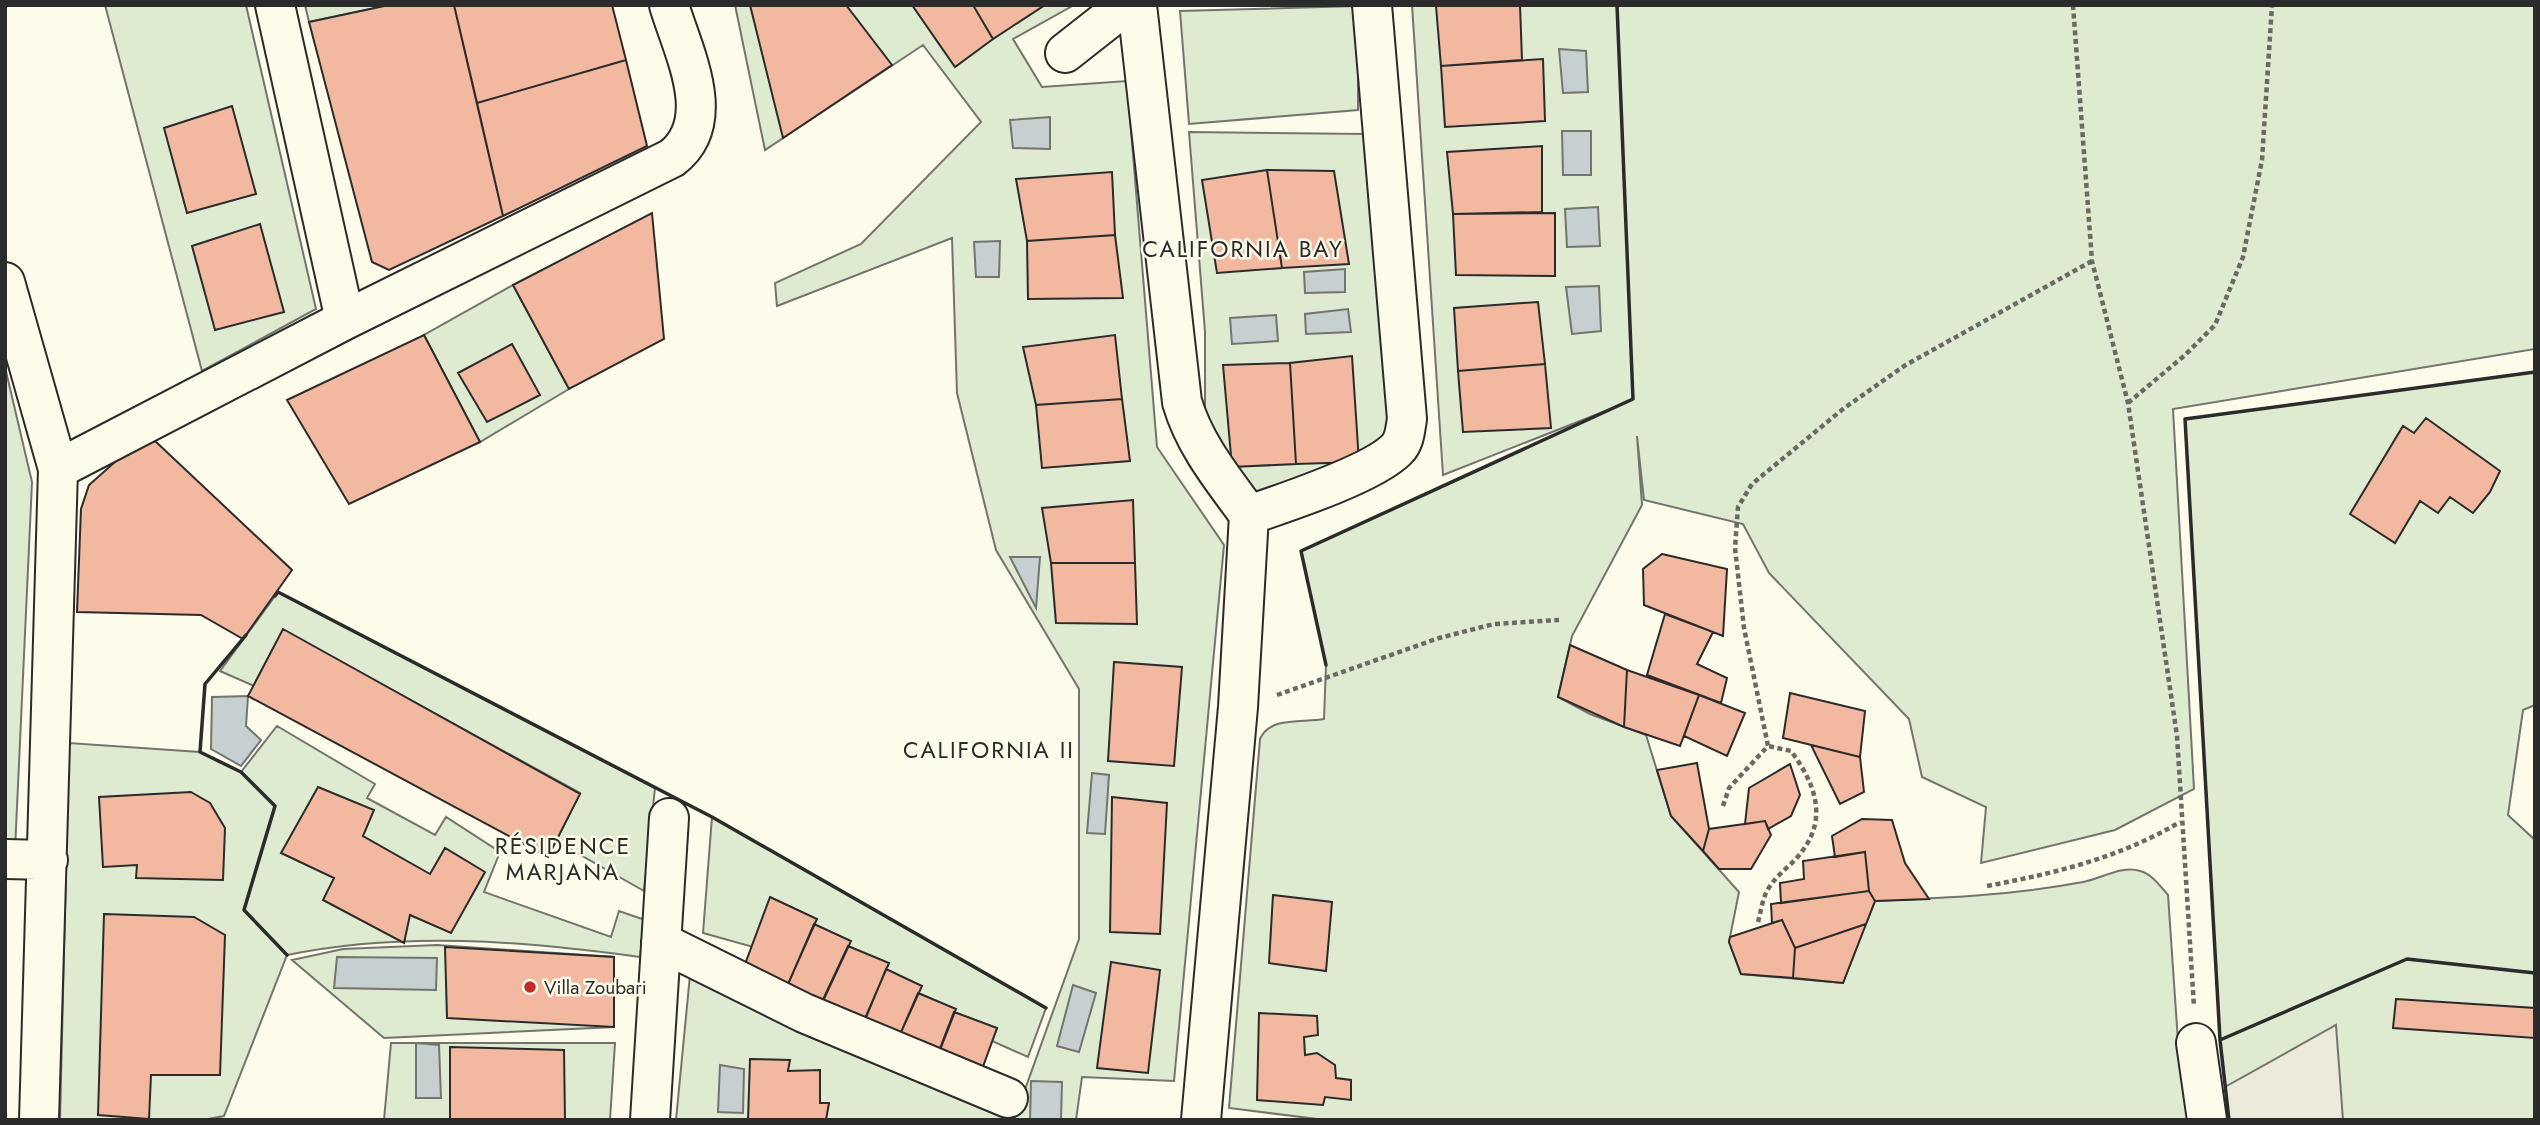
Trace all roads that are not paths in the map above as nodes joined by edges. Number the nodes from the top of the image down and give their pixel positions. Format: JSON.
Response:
{"nodes":[{"id":1,"x":275,"y":5,"type":"edge"},
{"id":2,"x":668,"y":5,"type":"edge"},
{"id":3,"x":1126,"y":5,"type":"edge"},
{"id":4,"x":1138,"y":5,"type":"edge"},
{"id":5,"x":1372,"y":5,"type":"edge"},
{"id":6,"x":1065,"y":53,"type":"dead end"},
{"id":7,"x":5,"y":282,"type":"edge"},
{"id":8,"x":345,"y":320,"type":"junction"},
{"id":9,"x":58,"y":469,"type":"junction"},
{"id":10,"x":1249,"y":515,"type":"junction"},
{"id":11,"x":669,"y":818,"type":"dead end"},
{"id":12,"x":5,"y":859,"type":"edge"},
{"id":13,"x":48,"y":860,"type":"junction"},
{"id":14,"x":661,"y":942,"type":"junction"},
{"id":15,"x":2196,"y":1043,"type":"road end"},
{"id":16,"x":1008,"y":1098,"type":"dead end"},
{"id":17,"x":39,"y":1120,"type":"edge"},
{"id":18,"x":650,"y":1120,"type":"edge"},
{"id":19,"x":1201,"y":1120,"type":"edge"},
{"id":20,"x":2207,"y":1120,"type":"edge"}],
"edges":[{"from":1,"to":8,"type":"street"},
{"from":2,"to":8,"type":"street"},
{"from":3,"to":6,"type":"street"},
{"from":4,"to":10,"type":"street"},
{"from":5,"to":10,"type":"street"},
{"from":7,"to":9,"type":"street"},
{"from":8,"to":9,"type":"street"},
{"from":9,"to":13,"type":"street"},
{"from":10,"to":19,"type":"street"},
{"from":11,"to":14,"type":"street"},
{"from":12,"to":13,"type":"street"},
{"from":13,"to":17,"type":"street"},
{"from":14,"to":16,"type":"street"},
{"from":14,"to":18,"type":"street"},
{"from":15,"to":20,"type":"street"}]}
